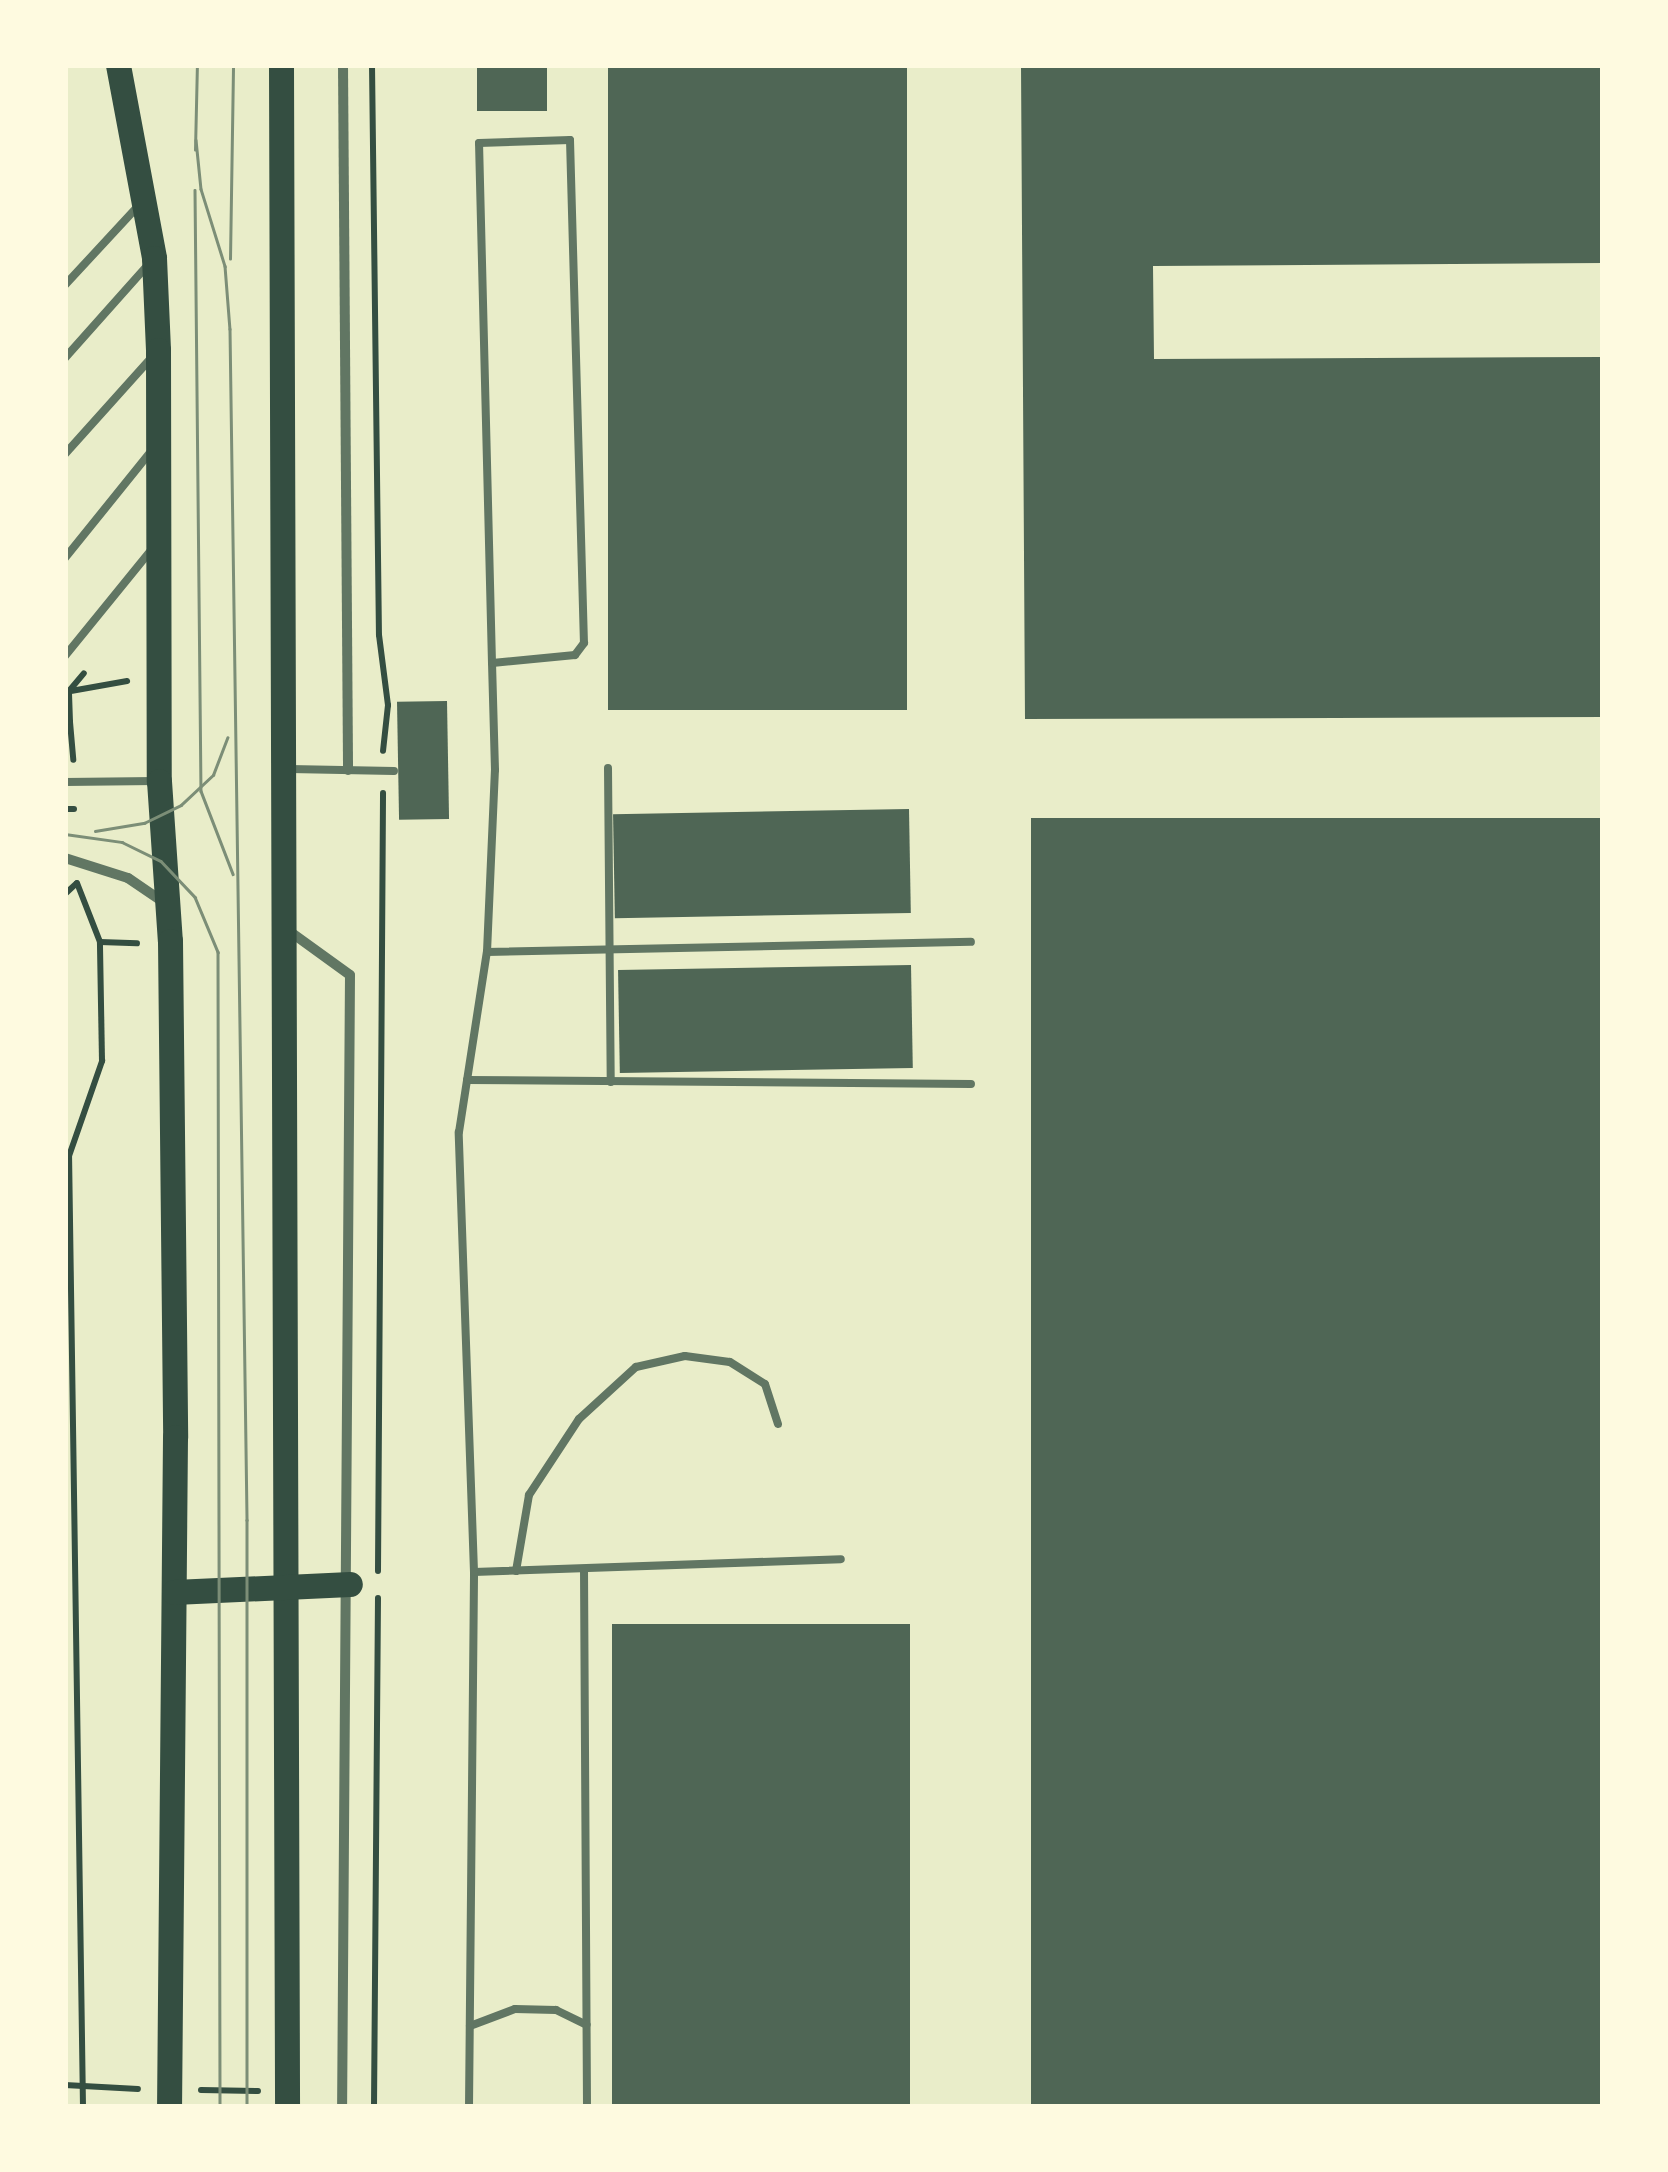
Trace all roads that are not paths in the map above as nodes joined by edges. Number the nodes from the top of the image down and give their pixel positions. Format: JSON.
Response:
{"nodes":[{"id":1,"x":118,"y":65,"type":"edge"},
{"id":2,"x":281,"y":65,"type":"edge"},
{"id":3,"x":343,"y":65,"type":"edge"},
{"id":4,"x":145,"y":198,"type":"junction"},
{"id":5,"x":154,"y":258,"type":"junction"},
{"id":6,"x":65,"y":285,"type":"edge"},
{"id":7,"x":158,"y":350,"type":"junction"},
{"id":8,"x":65,"y":358,"type":"edge"},
{"id":9,"x":158,"y":442,"type":"junction"},
{"id":10,"x":65,"y":454,"type":"edge"},
{"id":11,"x":158,"y":543,"type":"junction"},
{"id":12,"x":65,"y":558,"type":"edge"},
{"id":13,"x":65,"y":656,"type":"edge"},
{"id":14,"x":492,"y":663,"type":"junction"},
{"id":15,"x":608,"y":768,"type":"dead end"},
{"id":16,"x":280,"y":769,"type":"junction"},
{"id":17,"x":348,"y":770,"type":"junction"},
{"id":18,"x":394,"y":772,"type":"dead end"},
{"id":19,"x":159,"y":781,"type":"junction"},
{"id":20,"x":65,"y":782,"type":"edge"},
{"id":21,"x":65,"y":858,"type":"edge"},
{"id":22,"x":168,"y":905,"type":"junction"},
{"id":23,"x":280,"y":926,"type":"junction"},
{"id":24,"x":971,"y":942,"type":"dead end"},
{"id":25,"x":607,"y":950,"type":"junction"},
{"id":26,"x":487,"y":952,"type":"junction"},
{"id":27,"x":467,"y":1080,"type":"junction"},
{"id":28,"x":611,"y":1082,"type":"junction"},
{"id":29,"x":972,"y":1084,"type":"dead end"},
{"id":30,"x":778,"y":1424,"type":"dead end"},
{"id":31,"x":841,"y":1560,"type":"dead end"},
{"id":32,"x":584,"y":1569,"type":"junction"},
{"id":33,"x":516,"y":1571,"type":"junction"},
{"id":34,"x":474,"y":1572,"type":"junction"},
{"id":35,"x":350,"y":1584,"type":"junction"},
{"id":36,"x":284,"y":1586,"type":"junction"},
{"id":37,"x":174,"y":1592,"type":"junction"},
{"id":38,"x":587,"y":2025,"type":"junction"},
{"id":39,"x":470,"y":2026,"type":"junction"},
{"id":40,"x":169,"y":2098,"type":"edge"},
{"id":41,"x":287,"y":2099,"type":"edge"},
{"id":42,"x":342,"y":2107,"type":"edge"},
{"id":43,"x":469,"y":2107,"type":"edge"},
{"id":44,"x":587,"y":2107,"type":"edge"}],
"edges":[{"from":1,"to":4,"type":"main road"},
{"from":2,"to":16,"type":"main road"},
{"from":3,"to":17,"type":"street"},
{"from":4,"to":5,"type":"main road"},
{"from":4,"to":6,"type":"lane"},
{"from":5,"to":7,"type":"main road"},
{"from":5,"to":8,"type":"lane"},
{"from":7,"to":9,"type":"main road"},
{"from":7,"to":10,"type":"lane"},
{"from":9,"to":11,"type":"main road"},
{"from":9,"to":12,"type":"lane"},
{"from":11,"to":13,"type":"lane"},
{"from":11,"to":19,"type":"main road"},
{"from":14,"to":14,"type":"lane"},
{"from":14,"to":26,"type":"lane"},
{"from":15,"to":25,"type":"lane"},
{"from":16,"to":17,"type":"lane"},
{"from":16,"to":23,"type":"main road"},
{"from":17,"to":18,"type":"lane"},
{"from":19,"to":20,"type":"lane"},
{"from":19,"to":22,"type":"main road"},
{"from":21,"to":22,"type":"street"},
{"from":22,"to":37,"type":"main road"},
{"from":23,"to":35,"type":"street"},
{"from":23,"to":36,"type":"main road"},
{"from":24,"to":25,"type":"lane"},
{"from":25,"to":26,"type":"lane"},
{"from":25,"to":28,"type":"lane"},
{"from":26,"to":27,"type":"lane"},
{"from":27,"to":28,"type":"lane"},
{"from":27,"to":34,"type":"lane"},
{"from":28,"to":29,"type":"lane"},
{"from":30,"to":33,"type":"lane"},
{"from":31,"to":32,"type":"lane"},
{"from":32,"to":33,"type":"lane"},
{"from":32,"to":38,"type":"lane"},
{"from":33,"to":34,"type":"lane"},
{"from":34,"to":39,"type":"lane"},
{"from":35,"to":36,"type":"main road"},
{"from":35,"to":42,"type":"street"},
{"from":36,"to":37,"type":"main road"},
{"from":36,"to":41,"type":"main road"},
{"from":37,"to":40,"type":"main road"},
{"from":38,"to":39,"type":"lane"},
{"from":38,"to":44,"type":"lane"},
{"from":39,"to":43,"type":"lane"}]}
